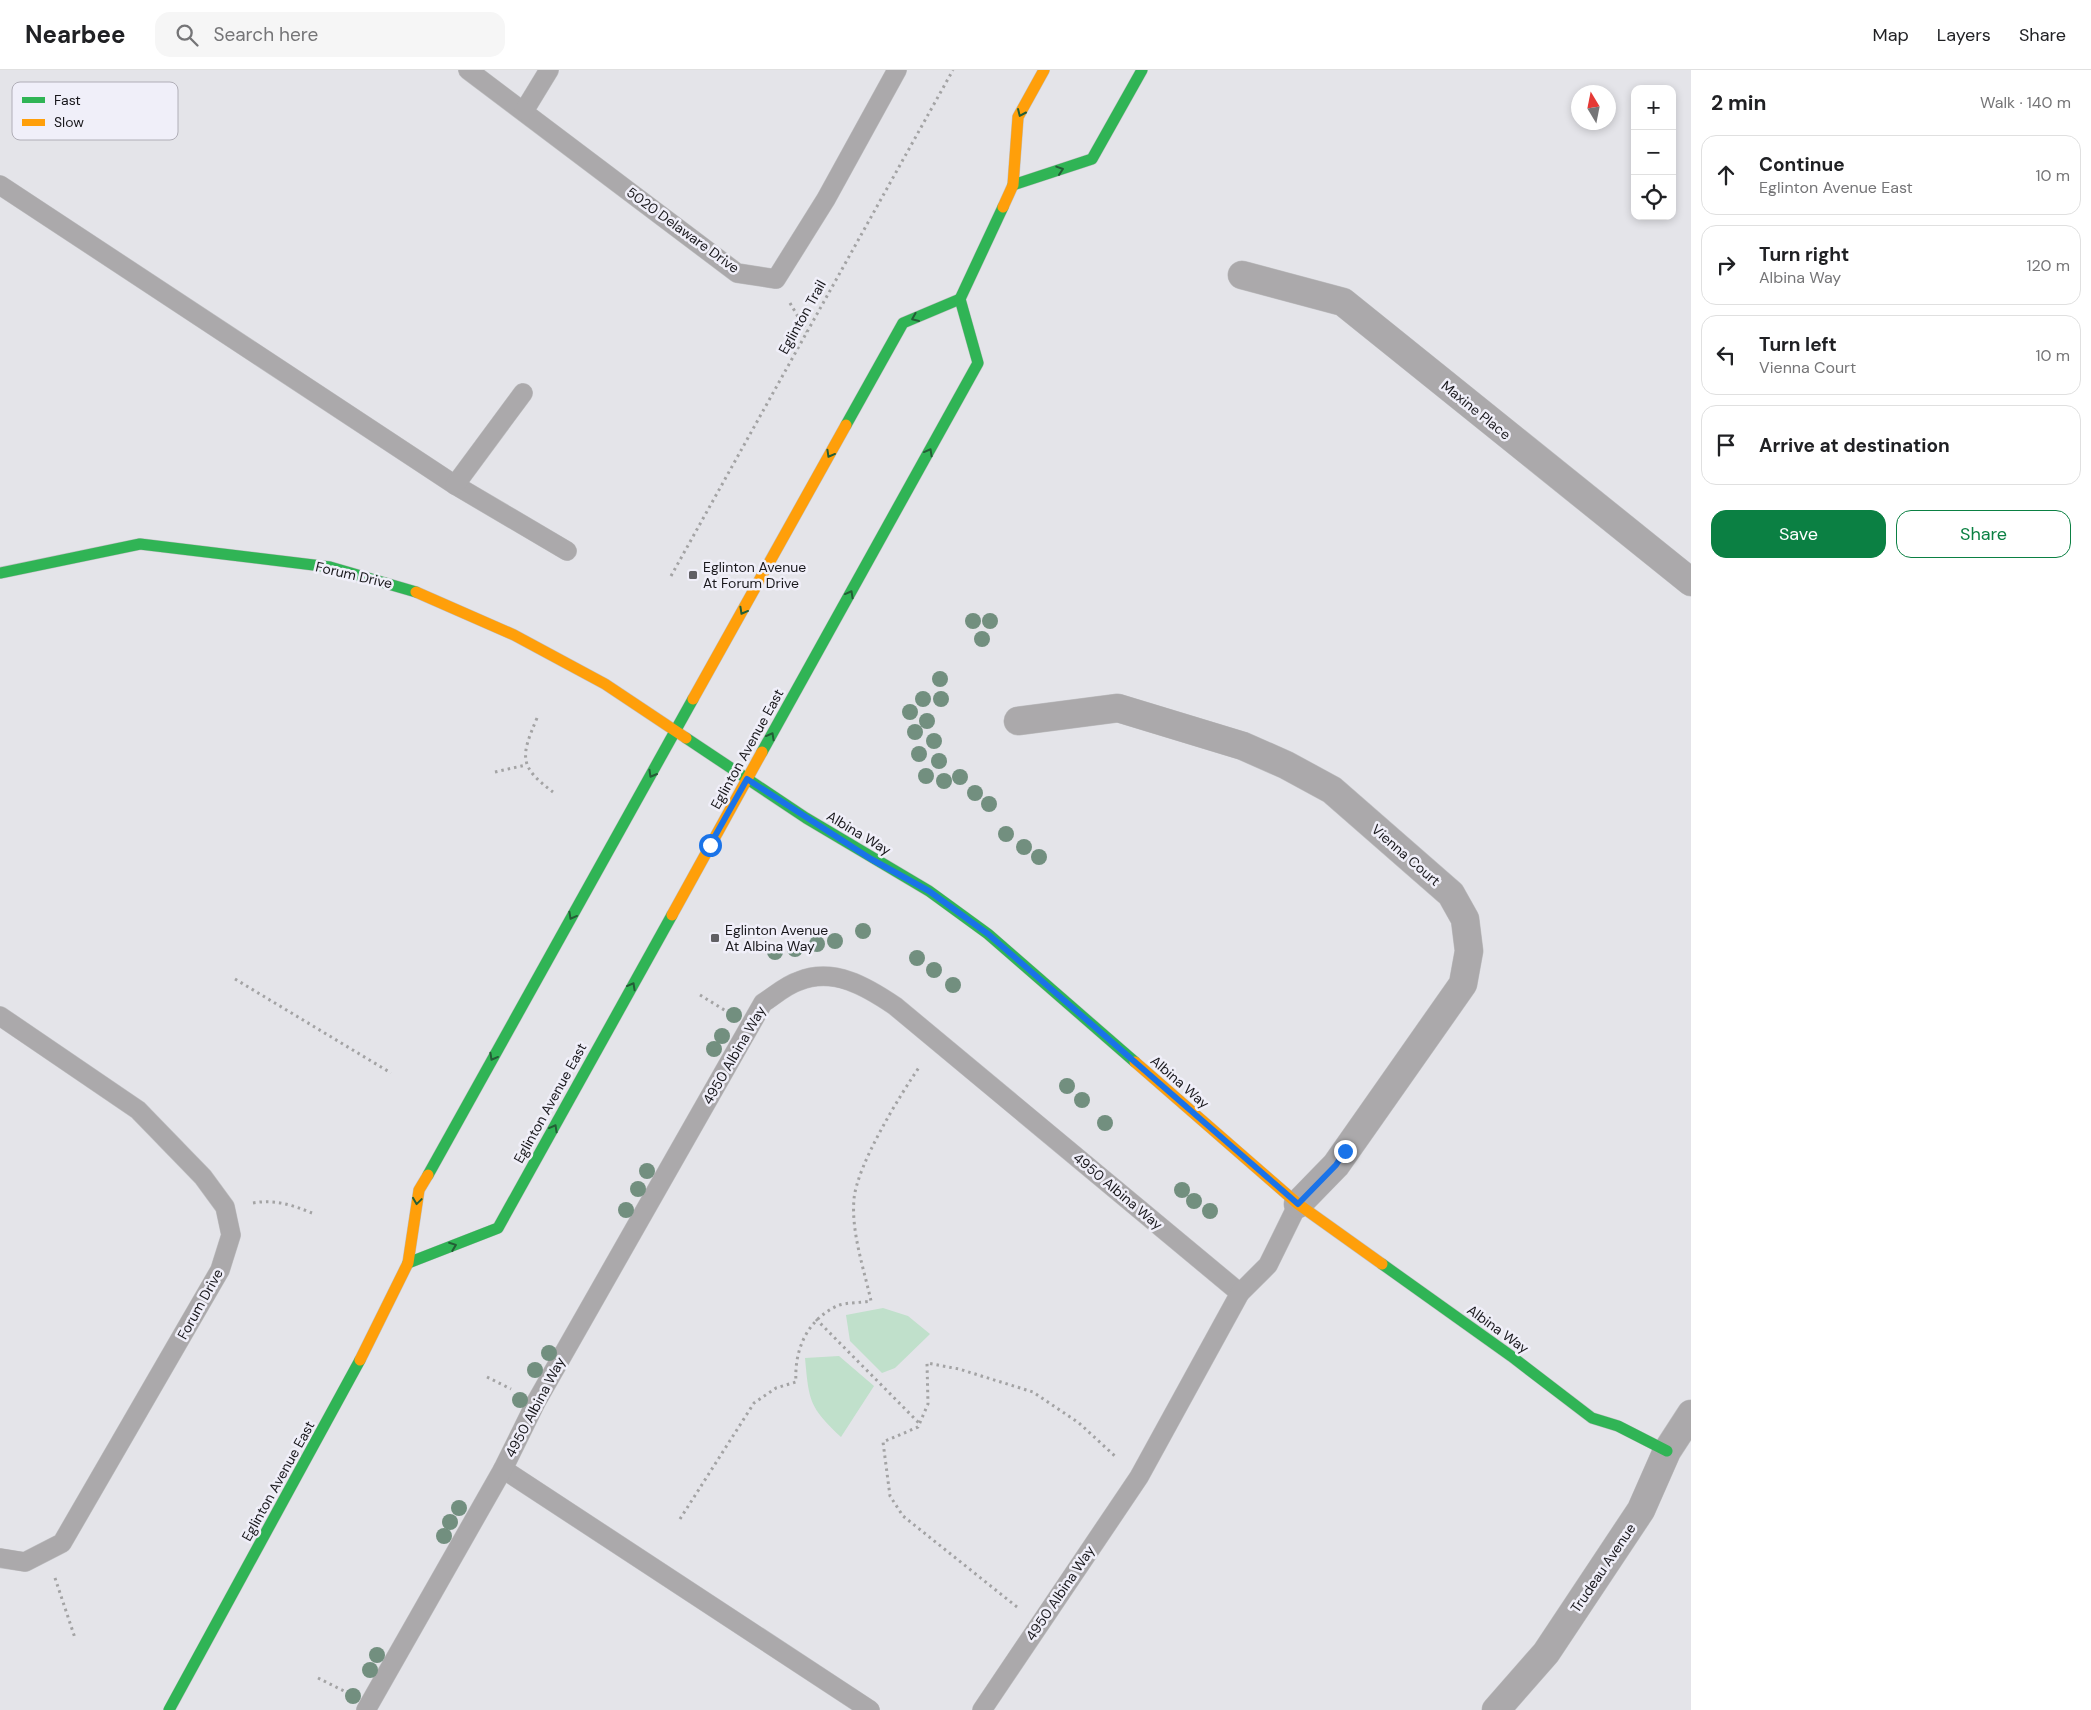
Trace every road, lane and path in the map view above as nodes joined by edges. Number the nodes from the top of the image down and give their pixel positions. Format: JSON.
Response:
{"nodes":[{"id":1,"x":468,"y":70,"type":"edge"},
{"id":2,"x":549,"y":70,"type":"edge"},
{"id":3,"x":897,"y":70,"type":"edge"},
{"id":4,"x":954,"y":70,"type":"edge"},
{"id":5,"x":1044,"y":70,"type":"edge"},
{"id":6,"x":1142,"y":70,"type":"edge"},
{"id":7,"x":524,"y":110,"type":"junction"},
{"id":8,"x":0,"y":185,"type":"edge"},
{"id":9,"x":1014,"y":185,"type":"junction"},
{"id":10,"x":1242,"y":275,"type":"dead end"},
{"id":11,"x":960,"y":299,"type":"junction"},
{"id":12,"x":523,"y":393,"type":"dead end"},
{"id":13,"x":455,"y":485,"type":"junction"},
{"id":14,"x":567,"y":551,"type":"dead end"},
{"id":15,"x":0,"y":573,"type":"edge"},
{"id":16,"x":671,"y":576,"type":"dead end"},
{"id":17,"x":1691,"y":582,"type":"edge"},
{"id":18,"x":537,"y":718,"type":"dead end"},
{"id":19,"x":1018,"y":721,"type":"dead end"},
{"id":20,"x":676,"y":732,"type":"junction"},
{"id":21,"x":526,"y":765,"type":"junction"},
{"id":22,"x":495,"y":772,"type":"dead end"},
{"id":23,"x":747,"y":779,"type":"junction"},
{"id":24,"x":553,"y":792,"type":"dead end"},
{"id":25,"x":235,"y":979,"type":"dead end"},
{"id":26,"x":0,"y":1016,"type":"edge"},
{"id":27,"x":924,"y":1061,"type":"dead end"},
{"id":28,"x":391,"y":1072,"type":"dead end"},
{"id":29,"x":250,"y":1203,"type":"dead end"},
{"id":30,"x":1298,"y":1204,"type":"junction"},
{"id":31,"x":312,"y":1213,"type":"dead end"},
{"id":32,"x":408,"y":1263,"type":"junction"},
{"id":33,"x":1240,"y":1293,"type":"junction"},
{"id":34,"x":816,"y":1319,"type":"junction"},
{"id":35,"x":1691,"y":1414,"type":"edge"},
{"id":36,"x":919,"y":1423,"type":"junction"},
{"id":37,"x":1666,"y":1451,"type":"junction"},
{"id":38,"x":503,"y":1469,"type":"junction"},
{"id":39,"x":1139,"y":1477,"type":"junction"},
{"id":40,"x":680,"y":1519,"type":"dead end"},
{"id":41,"x":0,"y":1558,"type":"edge"},
{"id":42,"x":54,"y":1575,"type":"dead end"},
{"id":43,"x":1040,"y":1624,"type":"junction"},
{"id":44,"x":75,"y":1638,"type":"dead end"},
{"id":45,"x":169,"y":1710,"type":"edge"},
{"id":46,"x":366,"y":1710,"type":"edge"},
{"id":47,"x":870,"y":1710,"type":"edge"},
{"id":48,"x":982,"y":1710,"type":"edge"},
{"id":49,"x":1496,"y":1710,"type":"edge"}],
"edges":[{"from":1,"to":7,"type":"lane","name":"5020 Delaware Drive"},
{"from":2,"to":7,"type":"lane"},
{"from":3,"to":7,"type":"lane","name":"5020 Delaware Drive"},
{"from":4,"to":16,"type":"path","name":"Eglinton Trail"},
{"from":5,"to":9,"type":"main road","one_way":true},
{"from":9,"to":6,"type":"main road","one_way":true},
{"from":8,"to":13,"type":"lane"},
{"from":9,"to":11,"type":"main road"},
{"from":10,"to":17,"type":"street","name":"Maxine Place"},
{"from":11,"to":20,"type":"main road","name":"Eglinton Avenue East","one_way":true},
{"from":23,"to":11,"type":"main road","name":"Eglinton Avenue East","one_way":true},
{"from":12,"to":13,"type":"lane"},
{"from":13,"to":14,"type":"lane"},
{"from":15,"to":20,"type":"main road","name":"Forum Drive"},
{"from":18,"to":21,"type":"path"},
{"from":19,"to":30,"type":"street","name":"Vienna Court"},
{"from":20,"to":23,"type":"main road","name":"Albina Way"},
{"from":20,"to":32,"type":"main road","name":"Eglinton Avenue East","one_way":true},
{"from":21,"to":22,"type":"path"},
{"from":21,"to":24,"type":"path"},
{"from":23,"to":30,"type":"main road","name":"Albina Way"},
{"from":32,"to":23,"type":"main road","name":"Eglinton Avenue East","one_way":true},
{"from":25,"to":28,"type":"path"},
{"from":26,"to":41,"type":"lane","name":"Forum Drive"},
{"from":27,"to":34,"type":"path"},
{"from":29,"to":31,"type":"path"},
{"from":30,"to":33,"type":"lane","name":"4950 Albina Way"},
{"from":30,"to":37,"type":"main road","name":"Albina Way"},
{"from":32,"to":45,"type":"main road","name":"Eglinton Avenue East"},
{"from":33,"to":38,"type":"lane","name":"4950 Albina Way"},
{"from":33,"to":39,"type":"lane","name":"4950 Albina Way"},
{"from":34,"to":36,"type":"path"},
{"from":34,"to":40,"type":"path"},
{"from":35,"to":37,"type":"street","name":"Trudeau Avenue"},
{"from":36,"to":39,"type":"path"},
{"from":36,"to":43,"type":"path"},
{"from":37,"to":49,"type":"street","name":"Trudeau Avenue"},
{"from":38,"to":46,"type":"lane","name":"4950 Albina Way"},
{"from":38,"to":47,"type":"lane","name":"4950 Albina Way"},
{"from":39,"to":43,"type":"lane","name":"4950 Albina Way"},
{"from":42,"to":44,"type":"path"},
{"from":43,"to":48,"type":"lane","name":"4950 Albina Way"}]}
